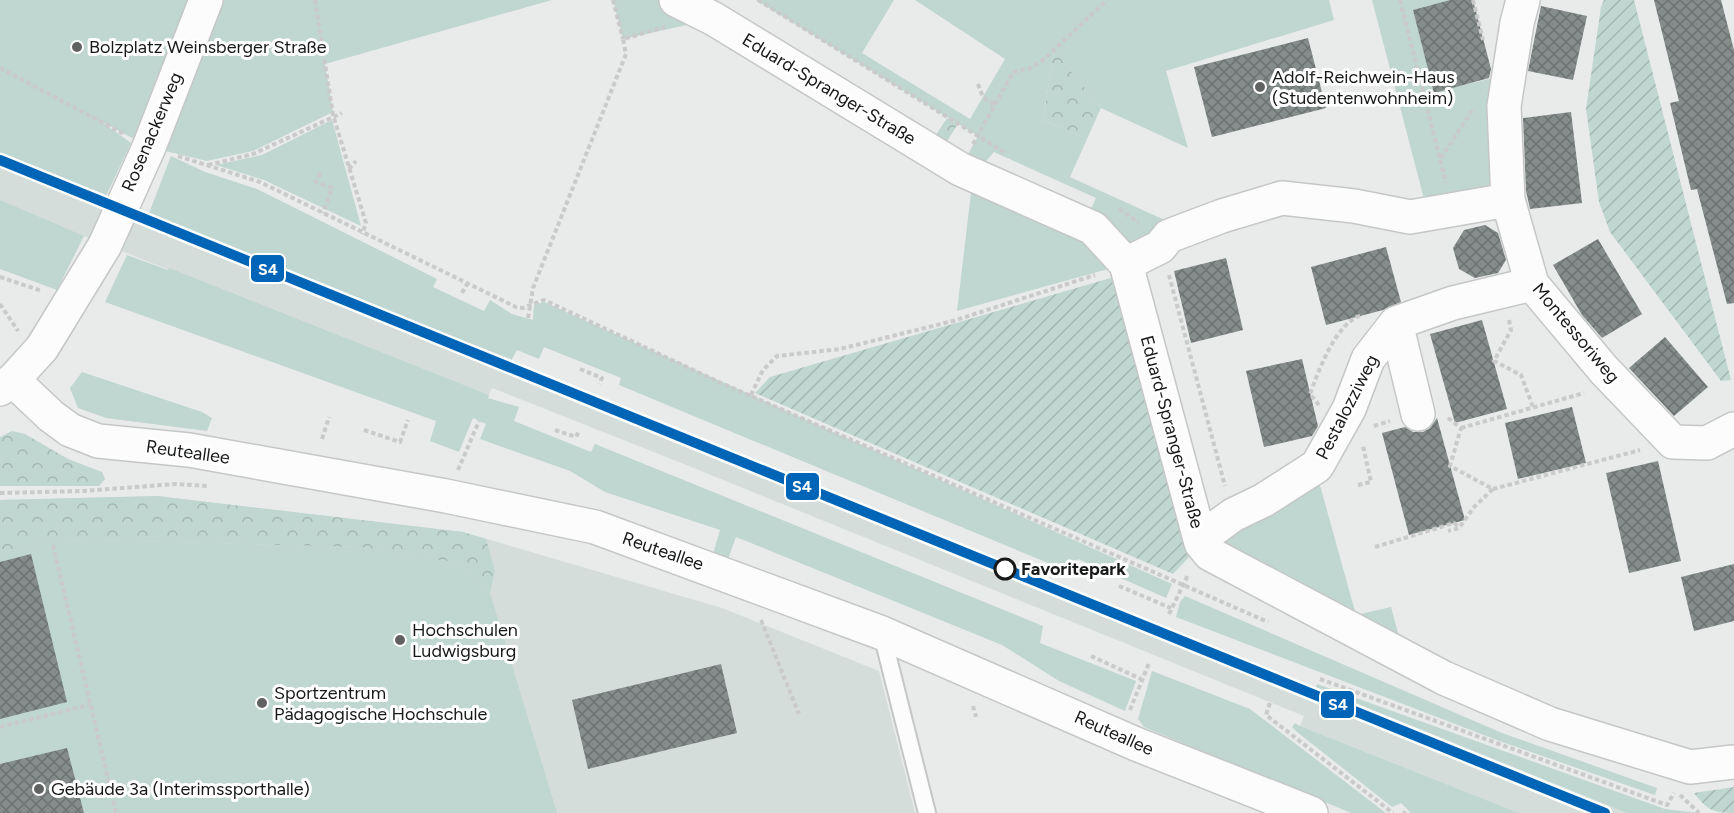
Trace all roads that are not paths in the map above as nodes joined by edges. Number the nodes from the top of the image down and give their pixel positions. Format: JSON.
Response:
{"nodes":[{"id":1,"x":206,"y":0,"type":"edge"},
{"id":2,"x":1523,"y":0,"type":"edge"},
{"id":3,"x":672,"y":10,"type":"edge"},
{"id":4,"x":1508,"y":200,"type":"junction"},
{"id":5,"x":1126,"y":264,"type":"junction"},
{"id":6,"x":1517,"y":287,"type":"junction"},
{"id":7,"x":1396,"y":323,"type":"junction"},
{"id":8,"x":7,"y":384,"type":"edge"},
{"id":9,"x":1418,"y":414,"type":"road end"},
{"id":10,"x":1734,"y":429,"type":"edge"},
{"id":11,"x":1200,"y":539,"type":"junction"},
{"id":12,"x":882,"y":633,"type":"junction"},
{"id":13,"x":1734,"y":762,"type":"edge"},
{"id":14,"x":1306,"y":812,"type":"edge"},
{"id":15,"x":927,"y":813,"type":"edge"}],
"edges":[{"from":1,"to":8,"type":"street","name":"Rosenackerweg"},
{"from":2,"to":4,"type":"street","name":"Montessoriweg"},
{"from":3,"to":5,"type":"street","name":"Eduard-Spranger-Straße"},
{"from":4,"to":5,"type":"street"},
{"from":4,"to":6,"type":"street","name":"Montessoriweg"},
{"from":5,"to":11,"type":"street","name":"Eduard-Spranger-Straße"},
{"from":6,"to":7,"type":"street"},
{"from":6,"to":10,"type":"street","name":"Montessoriweg"},
{"from":7,"to":9,"type":"street"},
{"from":7,"to":11,"type":"street","name":"Pestalozziweg"},
{"from":8,"to":12,"type":"street","name":"Reuteallee"},
{"from":11,"to":13,"type":"street","name":"Eduard-Spranger-Straße"},
{"from":12,"to":14,"type":"street","name":"Reuteallee"},
{"from":12,"to":15,"type":"lane"}]}
